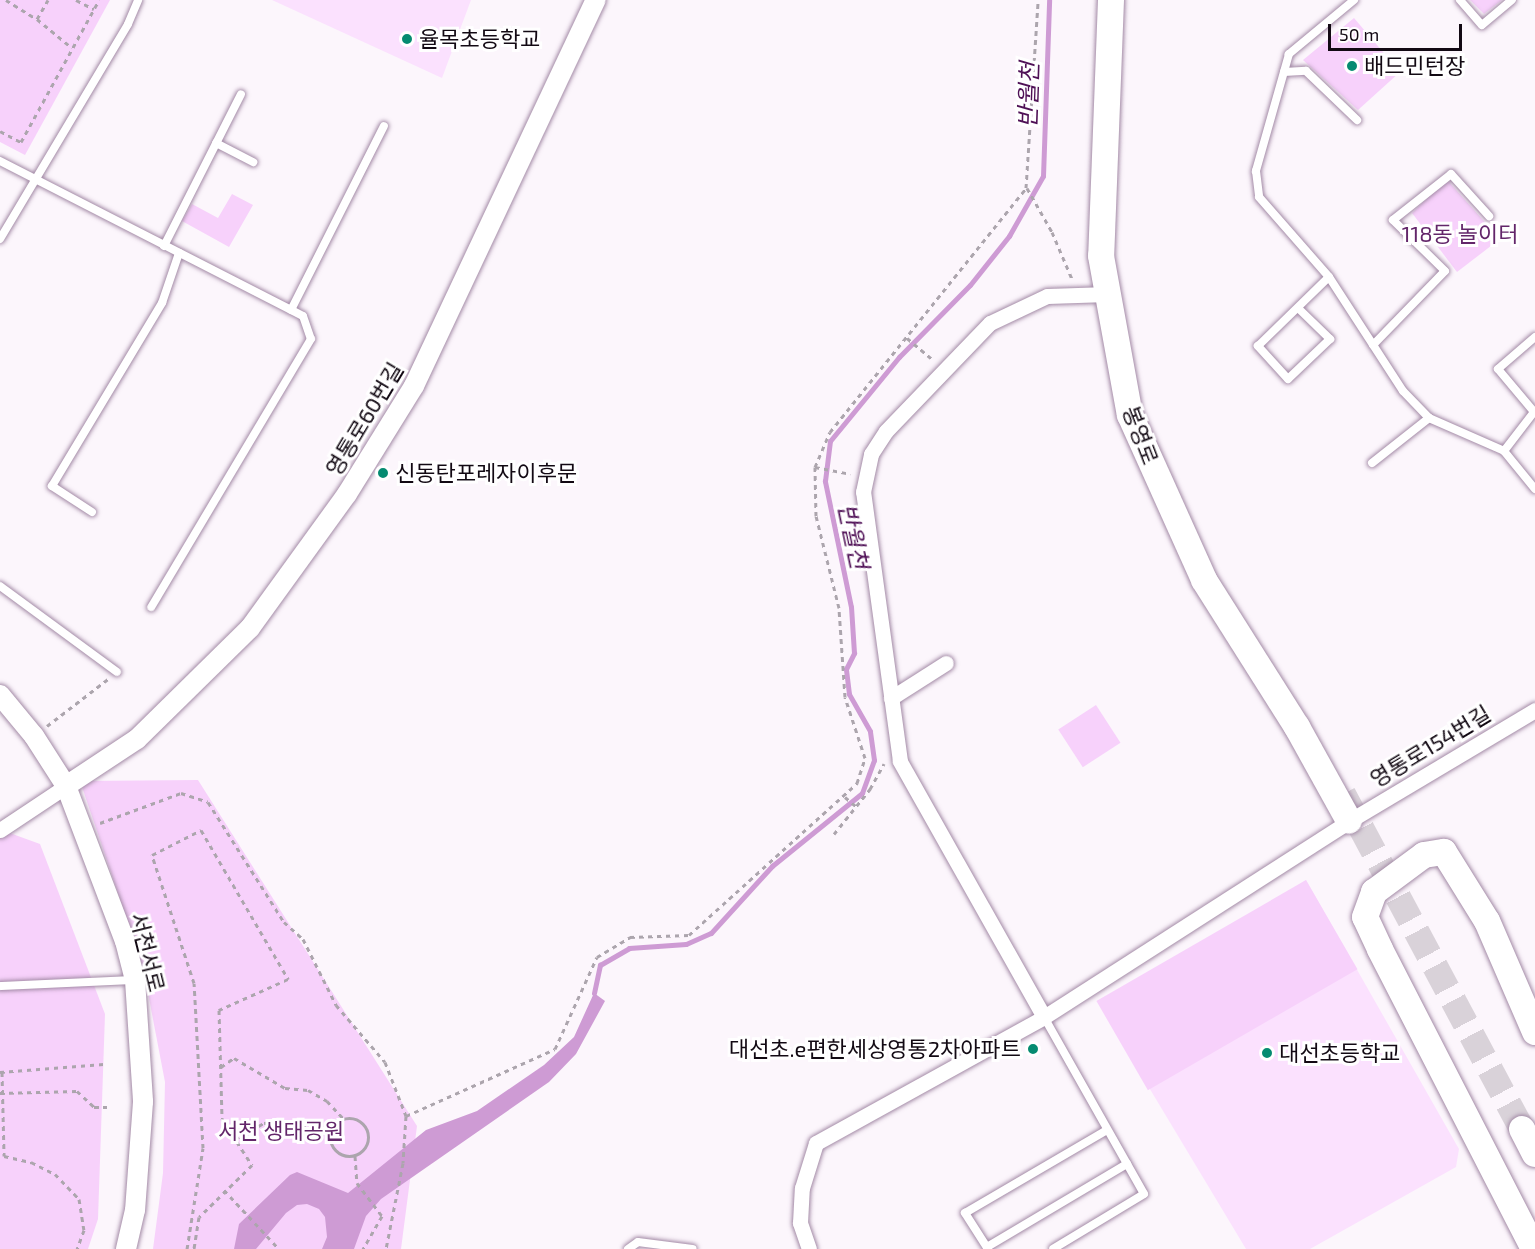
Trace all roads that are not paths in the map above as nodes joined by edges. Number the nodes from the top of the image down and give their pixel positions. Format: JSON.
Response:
{"nodes":[{"id":1,"x":138,"y":0,"type":"edge"},
{"id":2,"x":596,"y":0,"type":"edge"},
{"id":3,"x":1111,"y":0,"type":"edge"},
{"id":4,"x":1353,"y":0,"type":"edge"},
{"id":5,"x":1460,"y":0,"type":"edge"},
{"id":6,"x":1512,"y":0,"type":"edge"},
{"id":7,"x":1284,"y":72,"type":"junction"},
{"id":8,"x":241,"y":94,"type":"dead end"},
{"id":9,"x":1357,"y":120,"type":"dead end"},
{"id":10,"x":384,"y":126,"type":"dead end"},
{"id":11,"x":216,"y":143,"type":"junction"},
{"id":12,"x":0,"y":161,"type":"edge"},
{"id":13,"x":254,"y":162,"type":"dead end"},
{"id":14,"x":34,"y":179,"type":"junction"},
{"id":15,"x":1488,"y":216,"type":"dead end"},
{"id":16,"x":0,"y":239,"type":"edge"},
{"id":17,"x":164,"y":246,"type":"junction"},
{"id":18,"x":179,"y":253,"type":"junction"},
{"id":19,"x":1329,"y":277,"type":"junction"},
{"id":20,"x":1108,"y":294,"type":"junction"},
{"id":21,"x":1298,"y":308,"type":"junction"},
{"id":22,"x":291,"y":310,"type":"junction"},
{"id":23,"x":1535,"y":337,"type":"edge"},
{"id":24,"x":1373,"y":345,"type":"junction"},
{"id":25,"x":1535,"y":413,"type":"edge"},
{"id":26,"x":1429,"y":418,"type":"junction"},
{"id":27,"x":1504,"y":451,"type":"junction"},
{"id":28,"x":1372,"y":463,"type":"dead end"},
{"id":29,"x":1535,"y":489,"type":"edge"},
{"id":30,"x":92,"y":512,"type":"dead end"},
{"id":31,"x":0,"y":586,"type":"edge"},
{"id":32,"x":151,"y":607,"type":"dead end"},
{"id":33,"x":946,"y":663,"type":"dead end"},
{"id":34,"x":117,"y":672,"type":"road end"},
{"id":35,"x":0,"y":695,"type":"edge"},
{"id":36,"x":891,"y":698,"type":"junction"},
{"id":37,"x":1535,"y":710,"type":"edge"},
{"id":38,"x":66,"y":786,"type":"junction"},
{"id":39,"x":1349,"y":821,"type":"junction"},
{"id":40,"x":0,"y":830,"type":"edge"},
{"id":41,"x":135,"y":980,"type":"junction"},
{"id":42,"x":0,"y":986,"type":"edge"},
{"id":43,"x":1044,"y":1017,"type":"junction"},
{"id":44,"x":1535,"y":1032,"type":"edge"},
{"id":45,"x":1522,"y":1129,"type":"tunnel mouth"},
{"id":46,"x":1107,"y":1130,"type":"junction"},
{"id":47,"x":1535,"y":1154,"type":"edge"},
{"id":48,"x":1126,"y":1164,"type":"junction"},
{"id":49,"x":988,"y":1248,"type":"edge"},
{"id":50,"x":126,"y":1249,"type":"edge"},
{"id":51,"x":628,"y":1249,"type":"edge"},
{"id":52,"x":693,"y":1249,"type":"edge"},
{"id":53,"x":809,"y":1249,"type":"edge"},
{"id":54,"x":1053,"y":1249,"type":"edge"},
{"id":55,"x":1534,"y":1249,"type":"edge"}],
"edges":[{"from":1,"to":14,"type":"lane"},
{"from":2,"to":38,"type":"street","name":"영통로60번길"},
{"from":3,"to":20,"type":"highway","name":"봉영로"},
{"from":4,"to":7,"type":"lane"},
{"from":5,"to":6,"type":"lane"},
{"from":7,"to":9,"type":"lane"},
{"from":7,"to":19,"type":"lane"},
{"from":8,"to":11,"type":"lane"},
{"from":10,"to":22,"type":"lane"},
{"from":11,"to":13,"type":"lane"},
{"from":11,"to":17,"type":"lane"},
{"from":12,"to":14,"type":"lane"},
{"from":14,"to":16,"type":"lane"},
{"from":14,"to":17,"type":"lane"},
{"from":15,"to":24,"type":"lane"},
{"from":17,"to":18,"type":"lane"},
{"from":18,"to":22,"type":"lane"},
{"from":18,"to":30,"type":"lane"},
{"from":19,"to":21,"type":"lane"},
{"from":19,"to":24,"type":"lane"},
{"from":20,"to":36,"type":"street"},
{"from":20,"to":39,"type":"highway","name":"봉영로"},
{"from":21,"to":21,"type":"lane"},
{"from":22,"to":32,"type":"lane"},
{"from":23,"to":25,"type":"lane"},
{"from":24,"to":26,"type":"lane"},
{"from":25,"to":27,"type":"lane"},
{"from":26,"to":27,"type":"lane"},
{"from":26,"to":28,"type":"lane"},
{"from":27,"to":29,"type":"lane"},
{"from":31,"to":34,"type":"lane"},
{"from":33,"to":36,"type":"street"},
{"from":35,"to":38,"type":"street","name":"서천서로"},
{"from":36,"to":43,"type":"street"},
{"from":37,"to":39,"type":"street","name":"영통로154번길"},
{"from":38,"to":40,"type":"street"},
{"from":38,"to":41,"type":"street","name":"서천서로"},
{"from":39,"to":43,"type":"street","name":"영통로154번길"},
{"from":41,"to":42,"type":"lane"},
{"from":41,"to":50,"type":"street","name":"서천서로"},
{"from":43,"to":46,"type":"lane"},
{"from":43,"to":53,"type":"street","name":"영통로154번길"},
{"from":44,"to":55,"type":"highway"},
{"from":45,"to":47,"type":"highway"},
{"from":46,"to":48,"type":"lane"},
{"from":46,"to":49,"type":"lane"},
{"from":48,"to":49,"type":"lane"},
{"from":48,"to":54,"type":"lane"},
{"from":51,"to":52,"type":"lane"}]}
